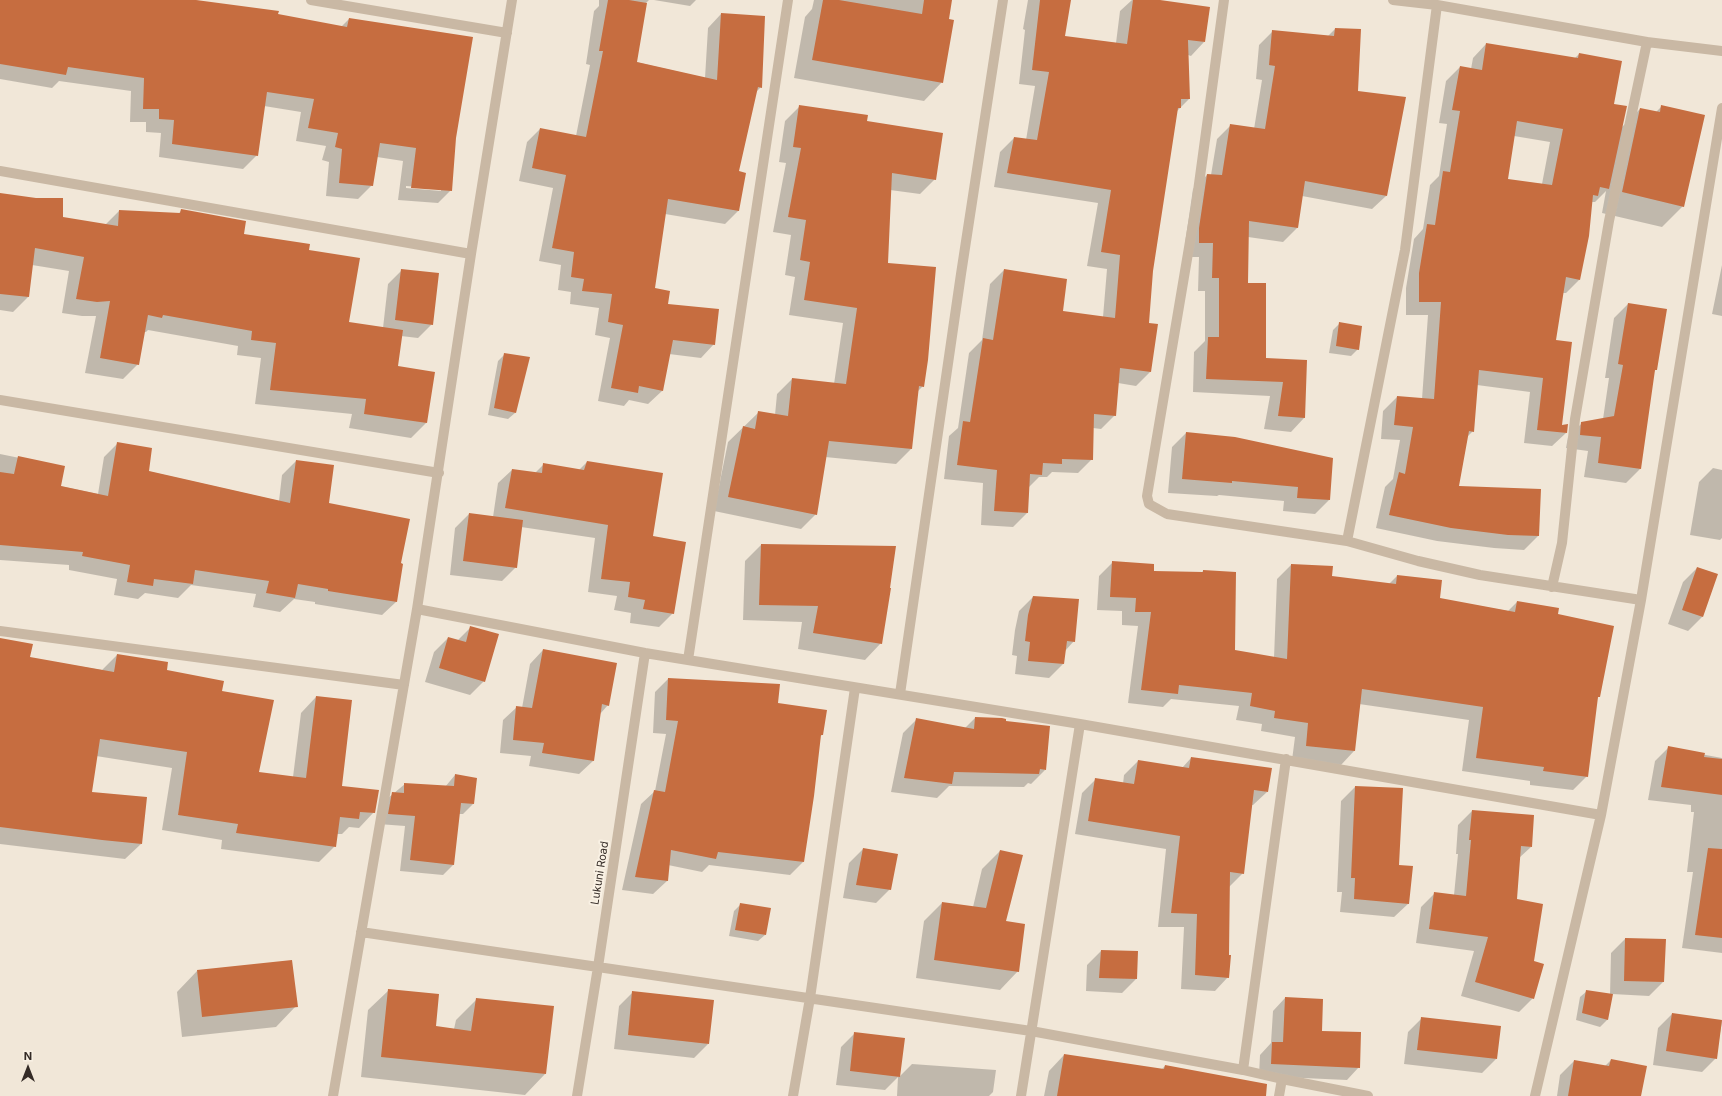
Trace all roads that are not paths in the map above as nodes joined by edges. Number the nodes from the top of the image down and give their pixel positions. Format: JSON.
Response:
{"nodes":[{"id":1,"x":311,"y":0,"type":"edge"},
{"id":2,"x":512,"y":0,"type":"edge"},
{"id":3,"x":788,"y":0,"type":"edge"},
{"id":4,"x":1003,"y":0,"type":"edge"},
{"id":5,"x":1224,"y":0,"type":"edge"},
{"id":6,"x":1393,"y":0,"type":"edge"},
{"id":7,"x":1437,"y":5,"type":"junction"},
{"id":8,"x":507,"y":33,"type":"junction"},
{"id":9,"x":1647,"y":42,"type":"junction"},
{"id":10,"x":1722,"y":51,"type":"edge"},
{"id":11,"x":1722,"y":108,"type":"edge"},
{"id":12,"x":0,"y":171,"type":"edge"},
{"id":13,"x":470,"y":254,"type":"junction"},
{"id":14,"x":0,"y":400,"type":"edge"},
{"id":15,"x":439,"y":474,"type":"junction"},
{"id":16,"x":1347,"y":541,"type":"junction"},
{"id":17,"x":1552,"y":587,"type":"junction"},
{"id":18,"x":1641,"y":600,"type":"junction"},
{"id":19,"x":417,"y":608,"type":"junction"},
{"id":20,"x":0,"y":631,"type":"edge"},
{"id":21,"x":645,"y":653,"type":"junction"},
{"id":22,"x":688,"y":660,"type":"junction"},
{"id":23,"x":404,"y":685,"type":"junction"},
{"id":24,"x":855,"y":688,"type":"junction"},
{"id":25,"x":900,"y":694,"type":"junction"},
{"id":26,"x":1080,"y":724,"type":"junction"},
{"id":27,"x":1286,"y":759,"type":"junction"},
{"id":28,"x":1601,"y":815,"type":"junction"},
{"id":29,"x":361,"y":932,"type":"junction"},
{"id":30,"x":598,"y":967,"type":"junction"},
{"id":31,"x":810,"y":998,"type":"junction"},
{"id":32,"x":1032,"y":1031,"type":"junction"},
{"id":33,"x":1243,"y":1070,"type":"junction"},
{"id":34,"x":1282,"y":1079,"type":"junction"},
{"id":35,"x":333,"y":1096,"type":"edge"},
{"id":36,"x":577,"y":1096,"type":"edge"},
{"id":37,"x":793,"y":1096,"type":"edge"},
{"id":38,"x":1021,"y":1096,"type":"edge"},
{"id":39,"x":1279,"y":1096,"type":"edge"},
{"id":40,"x":1368,"y":1096,"type":"edge"},
{"id":41,"x":1535,"y":1096,"type":"edge"}],
"edges":[{"from":1,"to":8,"type":"street"},
{"from":2,"to":8,"type":"street"},
{"from":3,"to":22,"type":"street"},
{"from":4,"to":25,"type":"street"},
{"from":5,"to":16,"type":"street"},
{"from":6,"to":7,"type":"street"},
{"from":7,"to":9,"type":"street"},
{"from":7,"to":16,"type":"street"},
{"from":8,"to":13,"type":"street"},
{"from":9,"to":10,"type":"street"},
{"from":9,"to":17,"type":"street"},
{"from":11,"to":18,"type":"street"},
{"from":12,"to":13,"type":"street"},
{"from":13,"to":15,"type":"street"},
{"from":14,"to":15,"type":"street"},
{"from":15,"to":19,"type":"street"},
{"from":16,"to":17,"type":"street"},
{"from":17,"to":18,"type":"street"},
{"from":18,"to":28,"type":"street"},
{"from":19,"to":21,"type":"street"},
{"from":19,"to":23,"type":"street"},
{"from":20,"to":23,"type":"street"},
{"from":21,"to":22,"type":"street"},
{"from":21,"to":30,"type":"street","name":"Lukuni Road"},
{"from":22,"to":24,"type":"street"},
{"from":23,"to":29,"type":"street"},
{"from":24,"to":25,"type":"street"},
{"from":24,"to":31,"type":"street"},
{"from":25,"to":26,"type":"street"},
{"from":26,"to":27,"type":"street"},
{"from":26,"to":32,"type":"street"},
{"from":27,"to":28,"type":"street"},
{"from":27,"to":33,"type":"street"},
{"from":28,"to":41,"type":"street"},
{"from":29,"to":30,"type":"street"},
{"from":29,"to":35,"type":"street"},
{"from":30,"to":31,"type":"street"},
{"from":30,"to":36,"type":"street","name":"Lukuni Road"},
{"from":31,"to":32,"type":"street"},
{"from":31,"to":37,"type":"street"},
{"from":32,"to":33,"type":"street"},
{"from":32,"to":38,"type":"street"},
{"from":33,"to":34,"type":"street"},
{"from":34,"to":39,"type":"street"},
{"from":34,"to":40,"type":"street"}]}
